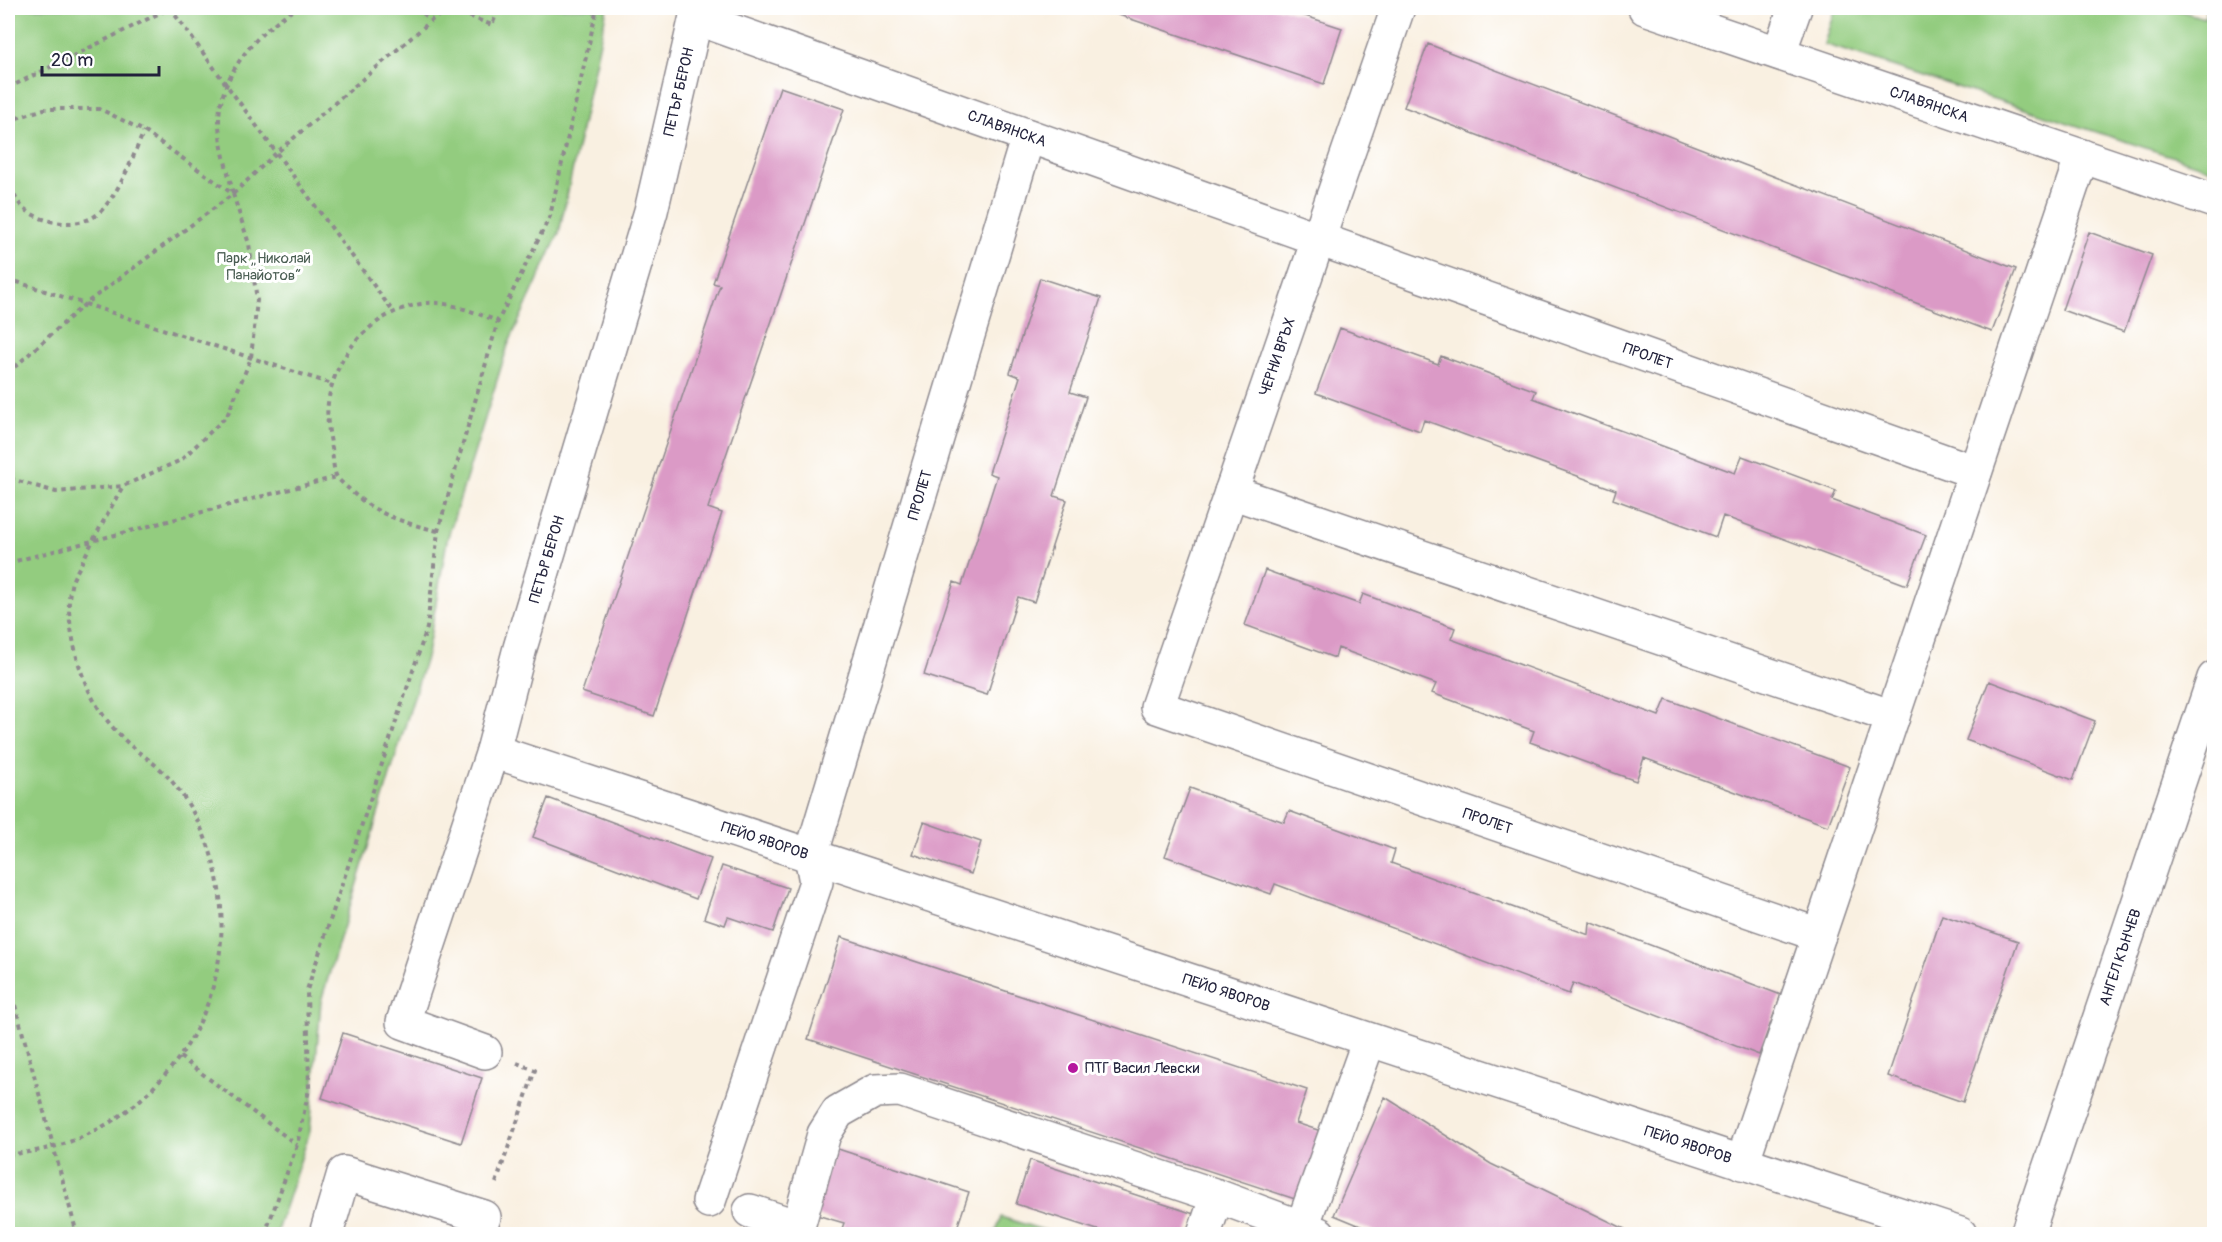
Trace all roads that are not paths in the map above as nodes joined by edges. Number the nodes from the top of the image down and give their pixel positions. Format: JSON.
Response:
{"nodes":[{"id":1,"x":1398,"y":8,"type":"edge"},
{"id":2,"x":1645,"y":8,"type":"edge"},
{"id":3,"x":1795,"y":8,"type":"edge"},
{"id":4,"x":697,"y":13,"type":"edge"},
{"id":5,"x":1779,"y":53,"type":"junction"},
{"id":6,"x":1028,"y":136,"type":"junction"},
{"id":7,"x":2082,"y":156,"type":"junction"},
{"id":8,"x":2214,"y":201,"type":"edge"},
{"id":9,"x":1318,"y":238,"type":"junction"},
{"id":10,"x":1975,"y":472,"type":"junction"},
{"id":11,"x":1231,"y":492,"type":"junction"},
{"id":12,"x":2214,"y":678,"type":"edge"},
{"id":13,"x":1157,"y":707,"type":"joint"},
{"id":14,"x":1893,"y":717,"type":"junction"},
{"id":15,"x":493,"y":751,"type":"junction"},
{"id":16,"x":811,"y":856,"type":"junction"},
{"id":17,"x":1820,"y":935,"type":"junction"},
{"id":18,"x":1369,"y":1040,"type":"junction"},
{"id":19,"x":485,"y":1052,"type":"road end"},
{"id":20,"x":1742,"y":1163,"type":"junction"},
{"id":21,"x":1217,"y":1196,"type":"junction"},
{"id":22,"x":709,"y":1201,"type":"dead end"},
{"id":23,"x":750,"y":1211,"type":"dead end"},
{"id":24,"x":481,"y":1226,"type":"edge"},
{"id":25,"x":797,"y":1231,"type":"edge"},
{"id":26,"x":1310,"y":1231,"type":"edge"},
{"id":27,"x":326,"y":1234,"type":"edge"},
{"id":28,"x":1204,"y":1234,"type":"edge"},
{"id":29,"x":1960,"y":1234,"type":"edge"},
{"id":30,"x":2028,"y":1234,"type":"edge"}],
"edges":[{"from":1,"to":9,"type":"street","name":"ЧЕРНИ ВРЪХ"},
{"from":2,"to":5,"type":"street","name":"СЛАВЯНСКА"},
{"from":3,"to":5,"type":"street"},
{"from":4,"to":6,"type":"street","name":"СЛАВЯНСКА"},
{"from":4,"to":15,"type":"street","name":"ПЕТЪР БЕРОН"},
{"from":5,"to":7,"type":"street","name":"СЛАВЯНСКА"},
{"from":6,"to":9,"type":"street","name":"СЛАВЯНСКА"},
{"from":6,"to":16,"type":"street","name":"ПРОЛЕТ"},
{"from":7,"to":8,"type":"street","name":"СЛАВЯНСКА"},
{"from":7,"to":10,"type":"street"},
{"from":9,"to":10,"type":"street","name":"ПРОЛЕТ"},
{"from":9,"to":11,"type":"street","name":"ЧЕРНИ ВРЪХ"},
{"from":10,"to":14,"type":"street"},
{"from":11,"to":13,"type":"street","name":"ЧЕРНИ ВРЪХ"},
{"from":11,"to":14,"type":"street"},
{"from":12,"to":30,"type":"street","name":"АНГЕЛ КЪНЧЕВ"},
{"from":13,"to":17,"type":"street","name":"ПРОЛЕТ"},
{"from":14,"to":17,"type":"street"},
{"from":15,"to":16,"type":"street","name":"ПЕЙО ЯВОРОВ"},
{"from":15,"to":19,"type":"street","name":"ПЕТЪР БЕРОН"},
{"from":16,"to":18,"type":"street","name":"ПЕЙО ЯВОРОВ"},
{"from":16,"to":22,"type":"street"},
{"from":17,"to":20,"type":"street"},
{"from":18,"to":20,"type":"street","name":"ПЕЙО ЯВОРОВ"},
{"from":18,"to":26,"type":"street"},
{"from":20,"to":29,"type":"street","name":"ПЕЙО ЯВОРОВ"},
{"from":21,"to":25,"type":"street"},
{"from":21,"to":26,"type":"street"},
{"from":21,"to":28,"type":"street"},
{"from":23,"to":25,"type":"street"},
{"from":24,"to":27,"type":"street"}]}
